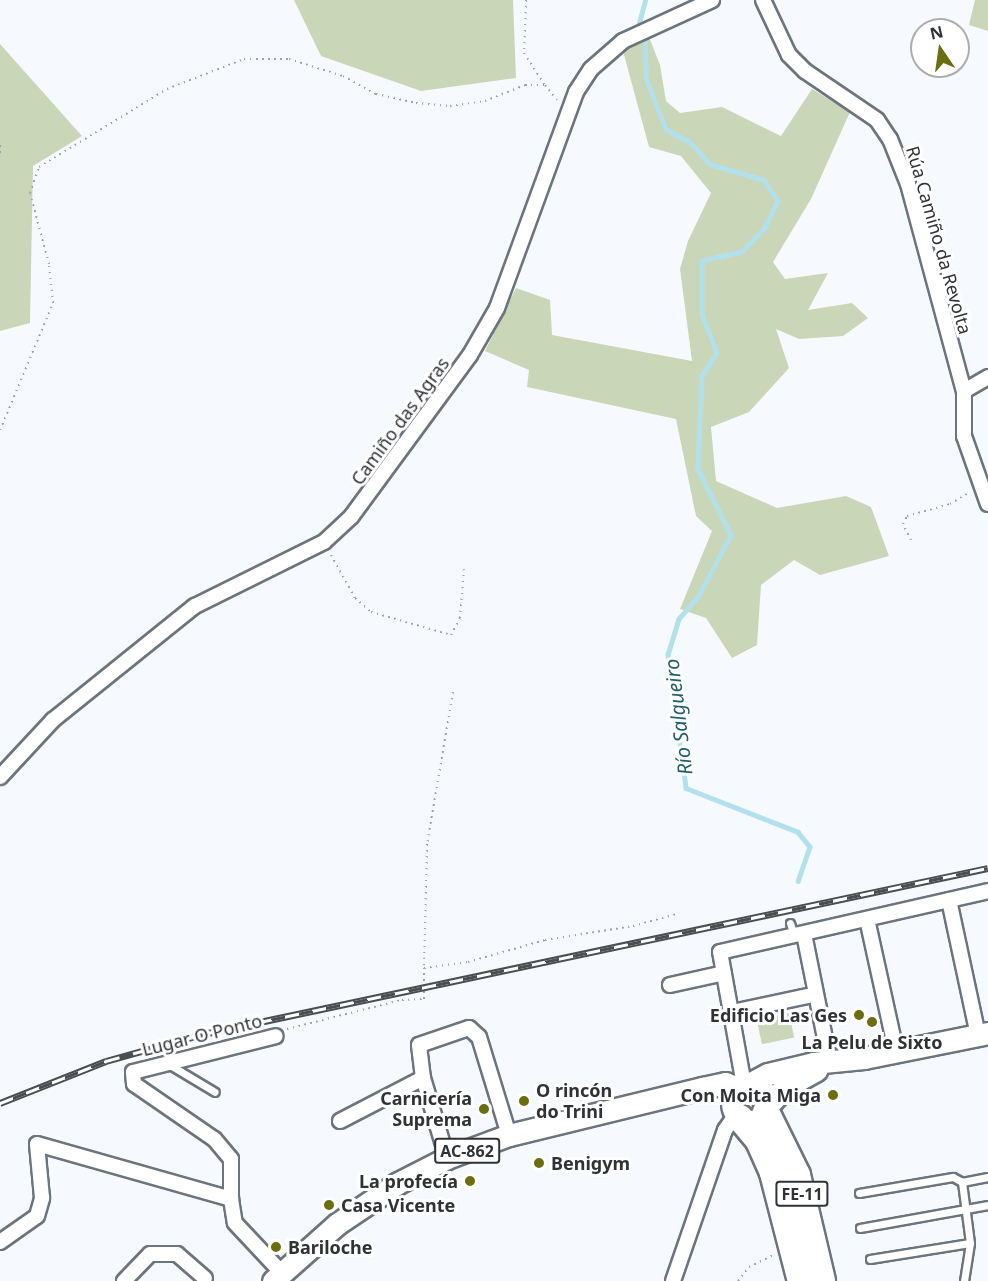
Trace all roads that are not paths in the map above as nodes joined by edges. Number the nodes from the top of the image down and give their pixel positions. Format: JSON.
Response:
{"nodes":[{"id":1,"x":712,"y":0,"type":"edge"},
{"id":2,"x":763,"y":0,"type":"edge"},
{"id":3,"x":988,"y":377,"type":"edge"},
{"id":4,"x":964,"y":391,"type":"junction"},
{"id":5,"x":985,"y":484,"type":"edge"},
{"id":6,"x":988,"y":504,"type":"edge"},
{"id":7,"x":0,"y":777,"type":"edge"},
{"id":8,"x":988,"y":891,"type":"edge"},
{"id":9,"x":949,"y":900,"type":"junction"},
{"id":10,"x":867,"y":919,"type":"junction"},
{"id":11,"x":796,"y":931,"type":"junction"},
{"id":12,"x":724,"y":973,"type":"junction"},
{"id":13,"x":670,"y":985,"type":"dead end"},
{"id":14,"x":808,"y":996,"type":"junction"},
{"id":15,"x":732,"y":1012,"type":"junction"},
{"id":16,"x":983,"y":1034,"type":"edge"},
{"id":17,"x":276,"y":1036,"type":"road end"},
{"id":18,"x":896,"y":1051,"type":"junction"},
{"id":19,"x":165,"y":1062,"type":"junction"},
{"id":20,"x":822,"y":1064,"type":"junction"},
{"id":21,"x":423,"y":1078,"type":"junction"},
{"id":22,"x":744,"y":1086,"type":"junction"},
{"id":23,"x":215,"y":1092,"type":"dead end"},
{"id":24,"x":682,"y":1094,"type":"junction"},
{"id":25,"x":768,"y":1108,"type":"junction"},
{"id":26,"x":736,"y":1114,"type":"junction"},
{"id":27,"x":340,"y":1121,"type":"dead end"},
{"id":28,"x":509,"y":1135,"type":"junction"},
{"id":29,"x":447,"y":1158,"type":"junction"},
{"id":30,"x":988,"y":1177,"type":"edge"},
{"id":31,"x":962,"y":1182,"type":"junction"},
{"id":32,"x":859,"y":1193,"type":"dead end"},
{"id":33,"x":231,"y":1199,"type":"junction"},
{"id":34,"x":988,"y":1205,"type":"edge"},
{"id":35,"x":965,"y":1209,"type":"junction"},
{"id":36,"x":860,"y":1228,"type":"dead end"},
{"id":37,"x":0,"y":1242,"type":"edge"},
{"id":38,"x":970,"y":1243,"type":"junction"},
{"id":39,"x":870,"y":1259,"type":"dead end"},
{"id":40,"x":279,"y":1278,"type":"edge"},
{"id":41,"x":206,"y":1280,"type":"edge"},
{"id":42,"x":124,"y":1281,"type":"edge"},
{"id":43,"x":674,"y":1281,"type":"edge"},
{"id":44,"x":801,"y":1281,"type":"edge"},
{"id":45,"x":822,"y":1281,"type":"edge"},
{"id":46,"x":964,"y":1281,"type":"edge"}],
"edges":[{"from":1,"to":7,"type":"street","name":"Camiño das Agras"},
{"from":2,"to":4,"type":"street","name":"Rúa Camiño da Revolta"},
{"from":3,"to":4,"type":"street"},
{"from":4,"to":5,"type":"street","name":"Rúa Camiño da Revolta"},
{"from":5,"to":6,"type":"street","name":"Rúa Camiño da Revolta"},
{"from":8,"to":9,"type":"street"},
{"from":9,"to":10,"type":"street"},
{"from":9,"to":16,"type":"street"},
{"from":10,"to":11,"type":"street"},
{"from":10,"to":18,"type":"street"},
{"from":11,"to":12,"type":"street"},
{"from":11,"to":14,"type":"street"},
{"from":11,"to":20,"type":"street"},
{"from":12,"to":13,"type":"street"},
{"from":12,"to":15,"type":"street"},
{"from":14,"to":15,"type":"street"},
{"from":14,"to":20,"type":"street"},
{"from":15,"to":22,"type":"street"},
{"from":16,"to":18,"type":"main road","number":"AC-862"},
{"from":17,"to":19,"type":"street","name":"Lugar O Ponto"},
{"from":18,"to":20,"type":"main road","number":"AC-862"},
{"from":19,"to":23,"type":"lane"},
{"from":19,"to":33,"type":"street","name":"Lugar O Ponto"},
{"from":20,"to":22,"type":"main road","number":"AC-862"},
{"from":20,"to":25,"type":"main road","number":"AC-862"},
{"from":21,"to":27,"type":"street"},
{"from":21,"to":28,"type":"street"},
{"from":21,"to":29,"type":"street"},
{"from":22,"to":24,"type":"main road","number":"AC-862"},
{"from":22,"to":25,"type":"main road"},
{"from":22,"to":26,"type":"main road"},
{"from":24,"to":26,"type":"main road","number":"AC-862"},
{"from":24,"to":28,"type":"main road","number":"AC-862"},
{"from":25,"to":26,"type":"main road","number":"AC-862"},
{"from":25,"to":45,"type":"highway","number":"FE-11"},
{"from":26,"to":43,"type":"street"},
{"from":26,"to":44,"type":"highway","number":"FE-11"},
{"from":28,"to":29,"type":"main road","number":"AC-862"},
{"from":29,"to":40,"type":"main road","number":"AC-862"},
{"from":30,"to":31,"type":"lane"},
{"from":31,"to":32,"type":"lane"},
{"from":31,"to":35,"type":"lane"},
{"from":33,"to":37,"type":"street"},
{"from":33,"to":40,"type":"street","name":"Lugar O Ponto"},
{"from":34,"to":35,"type":"lane"},
{"from":35,"to":36,"type":"lane"},
{"from":35,"to":38,"type":"lane"},
{"from":38,"to":39,"type":"lane"},
{"from":38,"to":46,"type":"lane"},
{"from":41,"to":42,"type":"street"}]}
